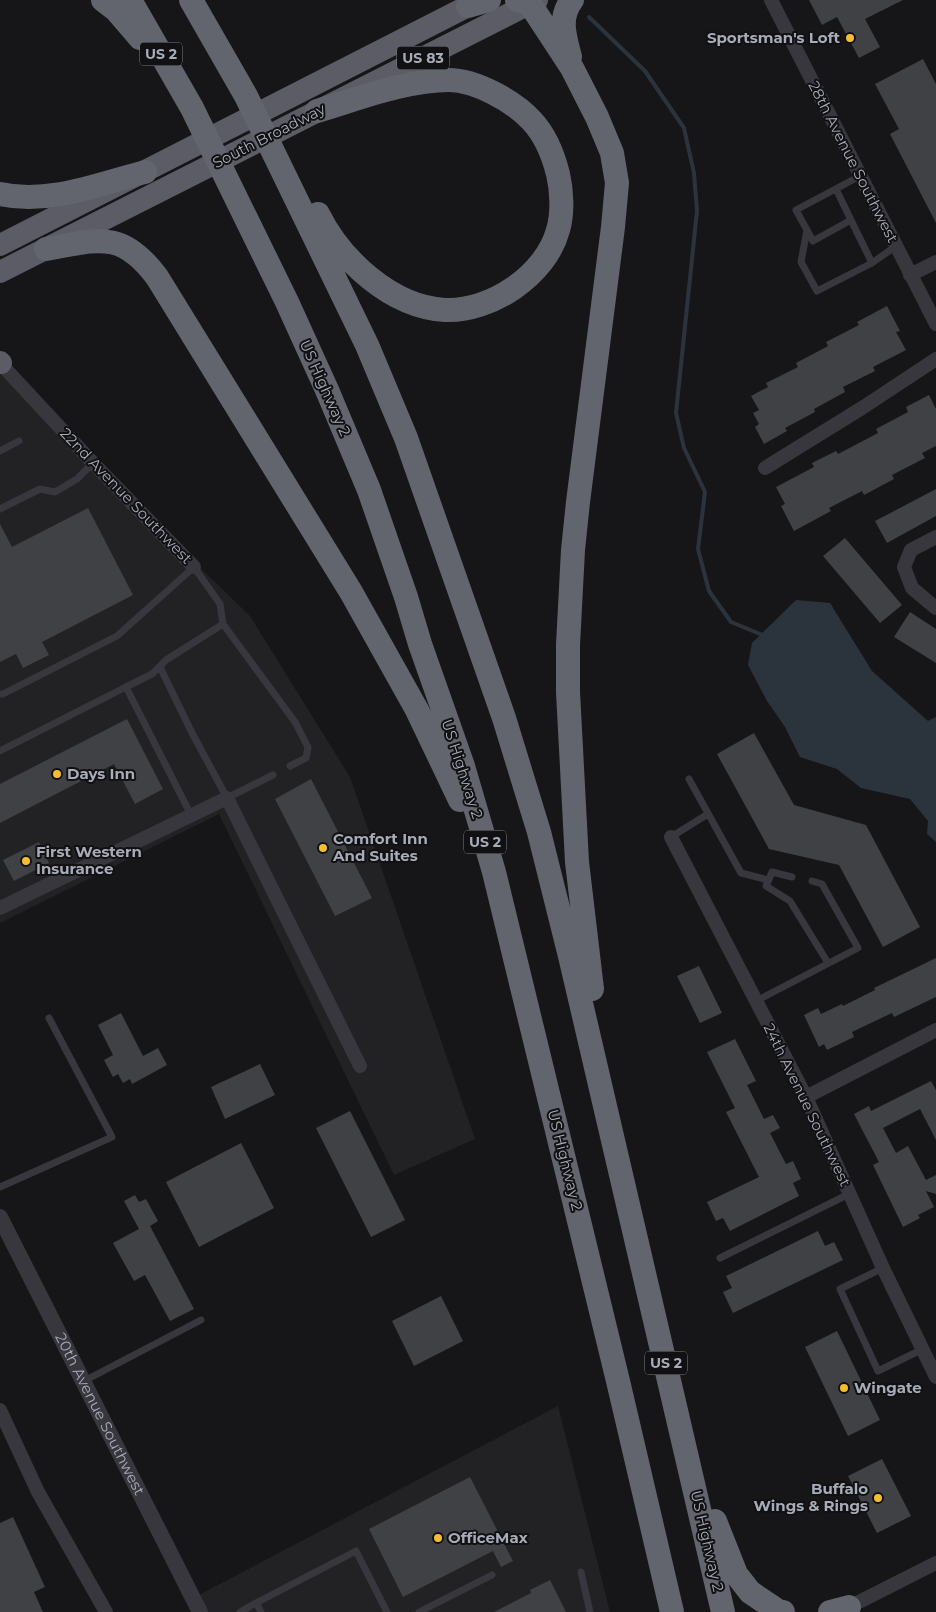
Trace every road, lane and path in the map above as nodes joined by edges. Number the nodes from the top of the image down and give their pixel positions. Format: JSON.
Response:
{"nodes":[{"id":1,"x":103,"y":0,"type":"edge"},
{"id":2,"x":130,"y":0,"type":"edge"},
{"id":3,"x":191,"y":0,"type":"edge"},
{"id":4,"x":572,"y":0,"type":"edge"},
{"id":5,"x":771,"y":0,"type":"edge"},
{"id":6,"x":528,"y":1,"type":"edge"},
{"id":7,"x":479,"y":2,"type":"edge"},
{"id":8,"x":572,"y":68,"type":"junction"},
{"id":9,"x":192,"y":108,"type":"junction"},
{"id":10,"x":313,"y":113,"type":"junction"},
{"id":11,"x":275,"y":154,"type":"junction"},
{"id":12,"x":155,"y":167,"type":"junction"},
{"id":13,"x":860,"y":176,"type":"junction"},
{"id":14,"x":836,"y":189,"type":"junction"},
{"id":15,"x":0,"y":194,"type":"edge"},
{"id":16,"x":851,"y":220,"type":"junction"},
{"id":17,"x":807,"y":229,"type":"junction"},
{"id":18,"x":0,"y":245,"type":"edge"},
{"id":19,"x":896,"y":246,"type":"junction"},
{"id":20,"x":46,"y":249,"type":"junction"},
{"id":21,"x":21,"y":262,"type":"junction"},
{"id":22,"x":936,"y":262,"type":"edge"},
{"id":23,"x":872,"y":263,"type":"junction"},
{"id":24,"x":0,"y":272,"type":"edge"},
{"id":25,"x":910,"y":274,"type":"junction"},
{"id":26,"x":0,"y":288,"type":"edge"},
{"id":27,"x":936,"y":324,"type":"edge"},
{"id":28,"x":936,"y":359,"type":"edge"},
{"id":29,"x":0,"y":362,"type":"edge"},
{"id":30,"x":19,"y":441,"type":"dead end"},
{"id":31,"x":0,"y":451,"type":"edge"},
{"id":32,"x":93,"y":463,"type":"junction"},
{"id":33,"x":765,"y":468,"type":"dead end"},
{"id":34,"x":0,"y":509,"type":"edge"},
{"id":35,"x":936,"y":537,"type":"edge"},
{"id":36,"x":194,"y":567,"type":"junction"},
{"id":37,"x":936,"y":608,"type":"edge"},
{"id":38,"x":223,"y":624,"type":"junction"},
{"id":39,"x":160,"y":667,"type":"junction"},
{"id":40,"x":126,"y":687,"type":"junction"},
{"id":41,"x":0,"y":694,"type":"edge"},
{"id":42,"x":0,"y":751,"type":"edge"},
{"id":43,"x":290,"y":766,"type":"dead end"},
{"id":44,"x":273,"y":774,"type":"dead end"},
{"id":45,"x":689,"y":779,"type":"dead end"},
{"id":46,"x":227,"y":798,"type":"junction"},
{"id":47,"x":708,"y":814,"type":"junction"},
{"id":48,"x":191,"y":815,"type":"junction"},
{"id":49,"x":671,"y":837,"type":"joint"},
{"id":50,"x":792,"y":877,"type":"dead end"},
{"id":51,"x":768,"y":880,"type":"junction"},
{"id":52,"x":812,"y":881,"type":"dead end"},
{"id":53,"x":0,"y":908,"type":"edge"},
{"id":54,"x":506,"y":920,"type":"junction"},
{"id":55,"x":828,"y":963,"type":"junction"},
{"id":56,"x":756,"y":1001,"type":"junction"},
{"id":57,"x":49,"y":1018,"type":"dead end"},
{"id":58,"x":936,"y":1030,"type":"edge"},
{"id":59,"x":360,"y":1066,"type":"dead end"},
{"id":60,"x":806,"y":1097,"type":"junction"},
{"id":61,"x":608,"y":1115,"type":"junction"},
{"id":62,"x":0,"y":1186,"type":"edge"},
{"id":63,"x":849,"y":1194,"type":"junction"},
{"id":64,"x":0,"y":1217,"type":"edge"},
{"id":65,"x":720,"y":1258,"type":"dead end"},
{"id":66,"x":883,"y":1268,"type":"junction"},
{"id":67,"x":201,"y":1320,"type":"dead end"},
{"id":68,"x":923,"y":1349,"type":"junction"},
{"id":69,"x":936,"y":1377,"type":"edge"},
{"id":70,"x":84,"y":1381,"type":"junction"},
{"id":71,"x":0,"y":1410,"type":"edge"},
{"id":72,"x":681,"y":1428,"type":"junction"},
{"id":73,"x":936,"y":1563,"type":"edge"},
{"id":74,"x":582,"y":1572,"type":"dead end"},
{"id":75,"x":492,"y":1575,"type":"dead end"},
{"id":76,"x":256,"y":1603,"type":"junction"},
{"id":77,"x":840,"y":1610,"type":"edge"},
{"id":78,"x":106,"y":1612,"type":"edge"},
{"id":79,"x":200,"y":1612,"type":"edge"},
{"id":80,"x":240,"y":1612,"type":"edge"},
{"id":81,"x":261,"y":1612,"type":"edge"},
{"id":82,"x":387,"y":1612,"type":"edge"},
{"id":83,"x":418,"y":1612,"type":"edge"},
{"id":84,"x":590,"y":1612,"type":"edge"},
{"id":85,"x":672,"y":1612,"type":"edge"},
{"id":86,"x":723,"y":1612,"type":"edge"},
{"id":87,"x":783,"y":1612,"type":"edge"}],
"edges":[{"from":1,"to":9,"type":"highway"},
{"from":2,"to":9,"type":"highway","name":"US Highway 2","number":"US 2"},
{"from":3,"to":11,"type":"highway","name":"US Highway 2","number":"US 2"},
{"from":4,"to":8,"type":"highway"},
{"from":5,"to":13,"type":"street","name":"28th Avenue Southwest"},
{"from":6,"to":8,"type":"highway"},
{"from":6,"to":10,"type":"highway","name":"South Broadway","number":"US 83"},
{"from":7,"to":12,"type":"highway","name":"South Broadway","number":"US 83"},
{"from":8,"to":61,"type":"highway"},
{"from":9,"to":54,"type":"highway","name":"US Highway 2","number":"US 2"},
{"from":10,"to":11,"type":"highway"},
{"from":10,"to":20,"type":"highway","name":"South Broadway","number":"US 83"},
{"from":11,"to":61,"type":"highway","name":"US Highway 2","number":"US 2"},
{"from":12,"to":15,"type":"highway"},
{"from":12,"to":18,"type":"highway","name":"South Broadway","number":"US 83"},
{"from":13,"to":14,"type":"lane"},
{"from":13,"to":19,"type":"street","name":"28th Avenue Southwest"},
{"from":14,"to":16,"type":"lane"},
{"from":14,"to":17,"type":"lane"},
{"from":16,"to":17,"type":"lane"},
{"from":16,"to":23,"type":"lane"},
{"from":17,"to":23,"type":"lane"},
{"from":19,"to":23,"type":"lane"},
{"from":19,"to":25,"type":"street","name":"28th Avenue Southwest"},
{"from":20,"to":21,"type":"highway","name":"South Broadway","number":"US 83"},
{"from":20,"to":54,"type":"highway"},
{"from":21,"to":24,"type":"highway","name":"South Broadway","number":"US 83"},
{"from":21,"to":26,"type":"highway"},
{"from":22,"to":25,"type":"street"},
{"from":25,"to":27,"type":"street","name":"28th Avenue Southwest"},
{"from":28,"to":33,"type":"street"},
{"from":29,"to":32,"type":"street","name":"22nd Avenue Southwest"},
{"from":30,"to":31,"type":"lane"},
{"from":32,"to":34,"type":"lane"},
{"from":32,"to":36,"type":"street","name":"22nd Avenue Southwest"},
{"from":35,"to":37,"type":"street"},
{"from":36,"to":38,"type":"lane"},
{"from":36,"to":41,"type":"lane","name":"22nd Avenue Southwest"},
{"from":38,"to":39,"type":"lane"},
{"from":38,"to":43,"type":"lane"},
{"from":39,"to":40,"type":"lane"},
{"from":39,"to":46,"type":"lane"},
{"from":40,"to":42,"type":"lane"},
{"from":40,"to":48,"type":"lane"},
{"from":44,"to":46,"type":"lane"},
{"from":45,"to":47,"type":"lane"},
{"from":46,"to":48,"type":"street"},
{"from":46,"to":59,"type":"street"},
{"from":47,"to":49,"type":"lane"},
{"from":47,"to":51,"type":"lane"},
{"from":48,"to":53,"type":"street"},
{"from":49,"to":56,"type":"street","name":"24th Avenue Southwest"},
{"from":50,"to":51,"type":"lane"},
{"from":51,"to":55,"type":"lane"},
{"from":52,"to":55,"type":"lane"},
{"from":54,"to":85,"type":"highway","name":"US Highway 2","number":"US 2"},
{"from":55,"to":56,"type":"lane"},
{"from":56,"to":60,"type":"street","name":"24th Avenue Southwest"},
{"from":57,"to":62,"type":"lane"},
{"from":58,"to":60,"type":"street"},
{"from":60,"to":63,"type":"street","name":"24th Avenue Southwest"},
{"from":61,"to":72,"type":"highway","name":"US Highway 2","number":"US 2"},
{"from":63,"to":65,"type":"lane"},
{"from":63,"to":66,"type":"street","name":"24th Avenue Southwest"},
{"from":64,"to":70,"type":"street","name":"20th Avenue Southwest"},
{"from":66,"to":68,"type":"street","name":"24th Avenue Southwest"},
{"from":66,"to":68,"type":"lane"},
{"from":67,"to":70,"type":"lane"},
{"from":68,"to":69,"type":"street","name":"24th Avenue Southwest"},
{"from":70,"to":79,"type":"street","name":"20th Avenue Southwest"},
{"from":71,"to":78,"type":"street"},
{"from":72,"to":86,"type":"highway","name":"US Highway 2","number":"US 2"},
{"from":72,"to":87,"type":"highway"},
{"from":73,"to":77,"type":"street"},
{"from":74,"to":84,"type":"lane"},
{"from":75,"to":83,"type":"lane"},
{"from":76,"to":80,"type":"lane"},
{"from":76,"to":81,"type":"lane"},
{"from":76,"to":82,"type":"lane"}]}
